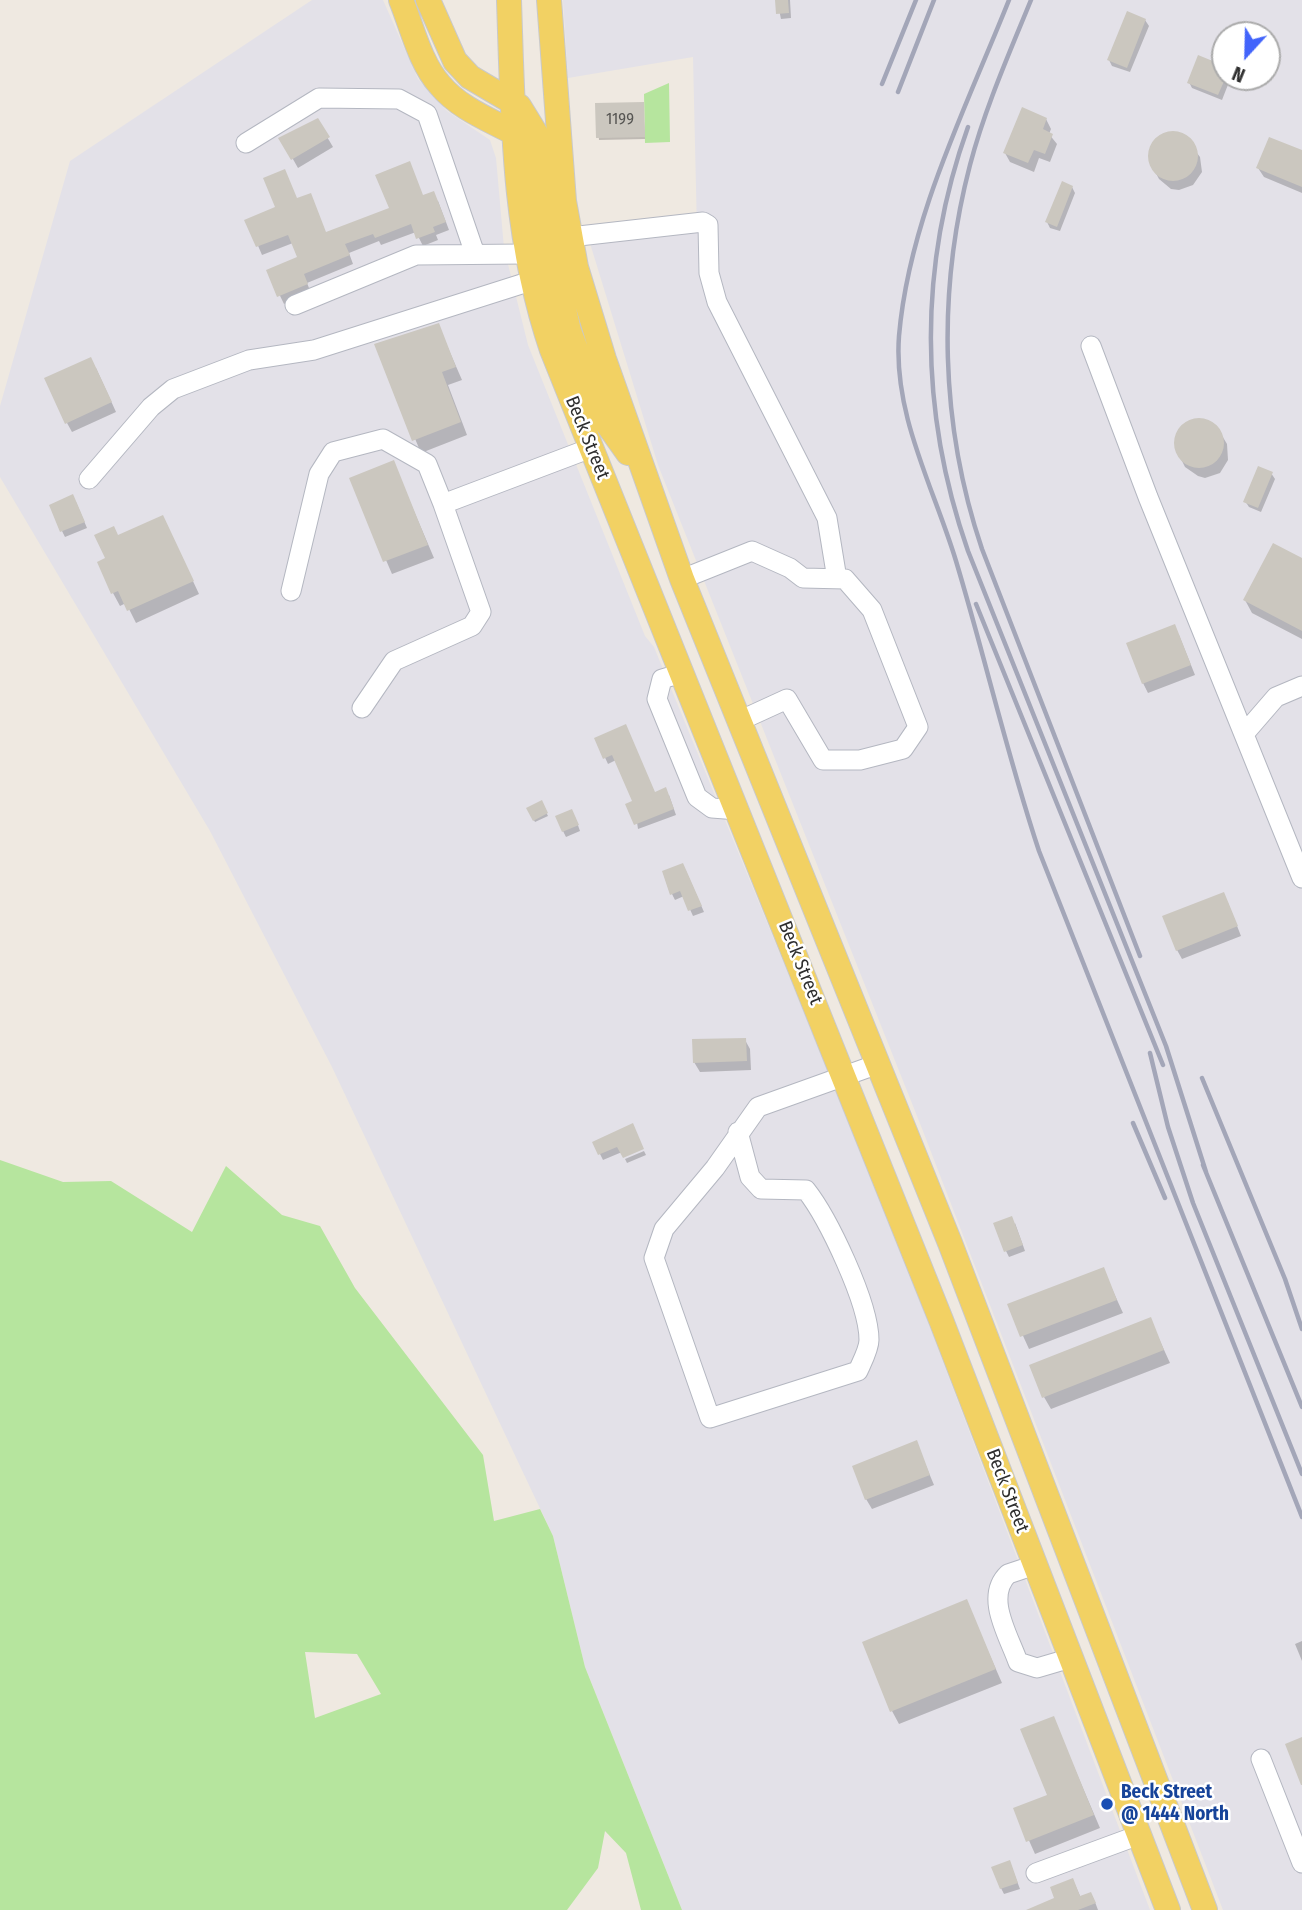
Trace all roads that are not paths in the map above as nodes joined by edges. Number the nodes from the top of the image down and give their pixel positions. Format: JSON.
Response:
{"nodes":[{"id":1,"x":401,"y":0,"type":"edge"},
{"id":2,"x":428,"y":0,"type":"edge"},
{"id":3,"x":509,"y":0,"type":"edge"},
{"id":4,"x":549,"y":0,"type":"edge"},
{"id":5,"x":513,"y":102,"type":"junction"},
{"id":6,"x":513,"y":133,"type":"junction"},
{"id":7,"x":246,"y":143,"type":"dead end"},
{"id":8,"x":570,"y":237,"type":"junction"},
{"id":9,"x":475,"y":254,"type":"junction"},
{"id":10,"x":525,"y":254,"type":"junction"},
{"id":11,"x":531,"y":281,"type":"junction"},
{"id":12,"x":295,"y":305,"type":"dead end"},
{"id":13,"x":1091,"y":346,"type":"dead end"},
{"id":14,"x":591,"y":448,"type":"junction"},
{"id":15,"x":645,"y":476,"type":"junction"},
{"id":16,"x":89,"y":479,"type":"dead end"},
{"id":17,"x":443,"y":503,"type":"junction"},
{"id":18,"x":682,"y":579,"type":"junction"},
{"id":19,"x":837,"y":579,"type":"junction"},
{"id":20,"x":291,"y":591,"type":"dead end"},
{"id":21,"x":682,"y":673,"type":"junction"},
{"id":22,"x":1302,"y":686,"type":"edge"},
{"id":23,"x":362,"y":708,"type":"dead end"},
{"id":24,"x":739,"y":721,"type":"junction"},
{"id":25,"x":1244,"y":734,"type":"junction"},
{"id":26,"x":738,"y":810,"type":"junction"},
{"id":27,"x":1302,"y":878,"type":"edge"},
{"id":28,"x":878,"y":1064,"type":"junction"},
{"id":29,"x":845,"y":1076,"type":"junction"},
{"id":30,"x":738,"y":1132,"type":"junction"},
{"id":31,"x":1035,"y":1564,"type":"junction"},
{"id":32,"x":1071,"y":1658,"type":"junction"},
{"id":33,"x":1261,"y":1759,"type":"dead end"},
{"id":34,"x":1139,"y":1835,"type":"junction"},
{"id":35,"x":1302,"y":1863,"type":"edge"},
{"id":36,"x":1036,"y":1873,"type":"dead end"},
{"id":37,"x":1168,"y":1910,"type":"edge"},
{"id":38,"x":1205,"y":1910,"type":"edge"}],
"edges":[{"from":1,"to":6,"type":"main road"},
{"from":2,"to":5,"type":"main road"},
{"from":3,"to":5,"type":"main road","name":"Beck Street"},
{"from":4,"to":8,"type":"main road","name":"Beck Street"},
{"from":5,"to":6,"type":"main road","name":"Beck Street"},
{"from":5,"to":15,"type":"main road"},
{"from":6,"to":10,"type":"main road","name":"Beck Street"},
{"from":7,"to":9,"type":"lane"},
{"from":8,"to":15,"type":"main road","name":"Beck Street"},
{"from":8,"to":19,"type":"lane"},
{"from":9,"to":10,"type":"lane"},
{"from":9,"to":12,"type":"lane"},
{"from":10,"to":11,"type":"main road","name":"Beck Street"},
{"from":11,"to":14,"type":"main road","name":"Beck Street"},
{"from":11,"to":16,"type":"lane"},
{"from":13,"to":25,"type":"lane"},
{"from":14,"to":17,"type":"lane"},
{"from":14,"to":21,"type":"main road","name":"Beck Street"},
{"from":15,"to":18,"type":"main road","name":"Beck Street"},
{"from":17,"to":20,"type":"lane"},
{"from":17,"to":23,"type":"lane"},
{"from":18,"to":19,"type":"lane"},
{"from":18,"to":24,"type":"main road","name":"Beck Street"},
{"from":19,"to":24,"type":"lane"},
{"from":21,"to":26,"type":"main road","name":"Beck Street"},
{"from":21,"to":26,"type":"lane"},
{"from":22,"to":25,"type":"lane"},
{"from":24,"to":28,"type":"main road","name":"Beck Street"},
{"from":25,"to":27,"type":"lane"},
{"from":26,"to":29,"type":"main road","name":"Beck Street"},
{"from":28,"to":29,"type":"lane"},
{"from":28,"to":38,"type":"main road","name":"Beck Street"},
{"from":29,"to":30,"type":"lane"},
{"from":29,"to":31,"type":"main road","name":"Beck Street"},
{"from":30,"to":30,"type":"lane"},
{"from":31,"to":32,"type":"main road","name":"Beck Street"},
{"from":31,"to":32,"type":"lane"},
{"from":32,"to":34,"type":"main road","name":"Beck Street"},
{"from":33,"to":35,"type":"lane"},
{"from":34,"to":36,"type":"lane"},
{"from":34,"to":37,"type":"main road","name":"Beck Street"}]}
